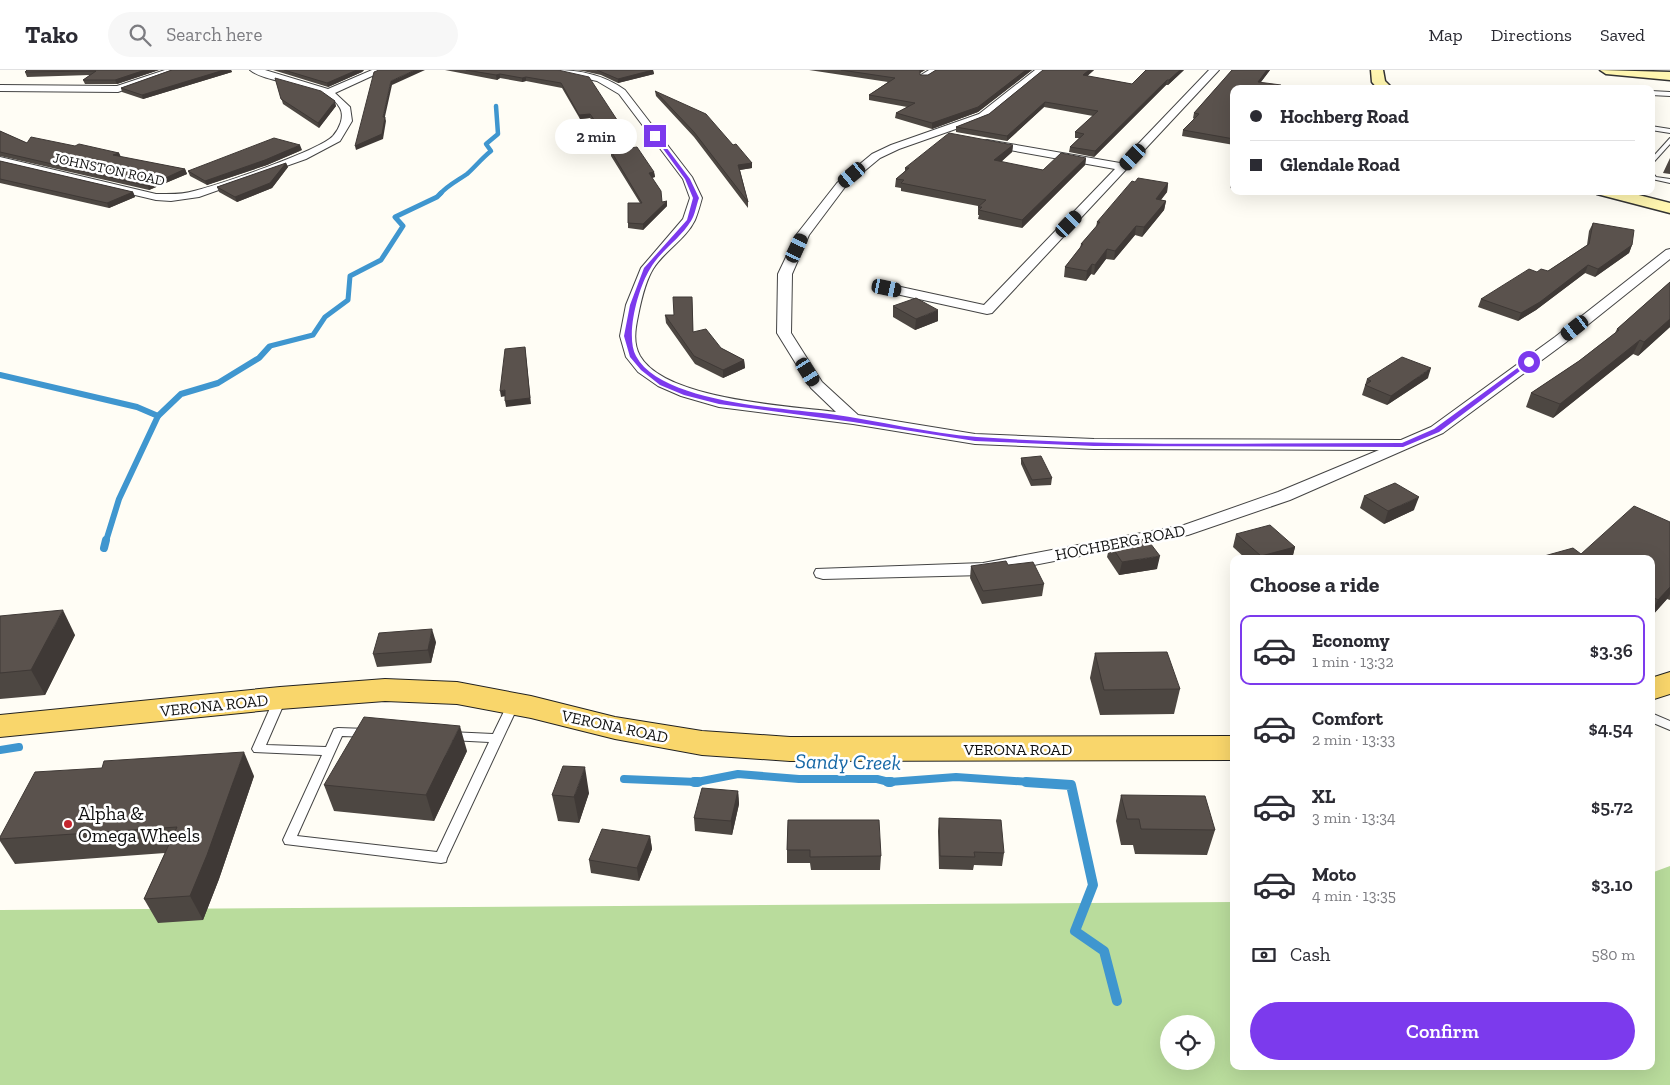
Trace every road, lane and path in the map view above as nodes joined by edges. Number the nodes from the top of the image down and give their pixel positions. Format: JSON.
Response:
{"nodes":[{"id":1,"x":174,"y":70,"type":"edge"},
{"id":2,"x":255,"y":70,"type":"edge"},
{"id":3,"x":380,"y":70,"type":"edge"},
{"id":4,"x":560,"y":70,"type":"edge"},
{"id":5,"x":934,"y":70,"type":"edge"},
{"id":6,"x":1041,"y":70,"type":"edge"},
{"id":7,"x":1214,"y":70,"type":"edge"},
{"id":8,"x":1377,"y":70,"type":"edge"},
{"id":9,"x":1606,"y":70,"type":"edge"},
{"id":10,"x":1670,"y":76,"type":"edge"},
{"id":11,"x":924,"y":77,"type":"edge"},
{"id":12,"x":1382,"y":85,"type":"edge"},
{"id":13,"x":0,"y":88,"type":"edge"},
{"id":14,"x":329,"y":92,"type":"junction"},
{"id":15,"x":1655,"y":93,"type":"edge"},
{"id":16,"x":1670,"y":94,"type":"edge"},
{"id":17,"x":1655,"y":129,"type":"edge"},
{"id":18,"x":1670,"y":131,"type":"edge"},
{"id":19,"x":936,"y":134,"type":"junction"},
{"id":20,"x":955,"y":137,"type":"edge"},
{"id":21,"x":1670,"y":140,"type":"edge"},
{"id":22,"x":974,"y":141,"type":"edge"},
{"id":23,"x":1655,"y":158,"type":"edge"},
{"id":24,"x":0,"y":160,"type":"edge"},
{"id":25,"x":1124,"y":167,"type":"junction"},
{"id":26,"x":1655,"y":178,"type":"edge"},
{"id":27,"x":1670,"y":181,"type":"edge"},
{"id":28,"x":1619,"y":195,"type":"edge"},
{"id":29,"x":1670,"y":208,"type":"edge"},
{"id":30,"x":1669,"y":255,"type":"edge"},
{"id":31,"x":887,"y":288,"type":"dead end"},
{"id":32,"x":987,"y":310,"type":"joint"},
{"id":33,"x":853,"y":420,"type":"junction"},
{"id":34,"x":1403,"y":445,"type":"junction"},
{"id":35,"x":823,"y":573,"type":"dead end"},
{"id":36,"x":1670,"y":683,"type":"edge"},
{"id":37,"x":1655,"y":688,"type":"edge"},
{"id":38,"x":280,"y":698,"type":"junction"},
{"id":39,"x":513,"y":704,"type":"junction"},
{"id":40,"x":1655,"y":719,"type":"edge"},
{"id":41,"x":0,"y":726,"type":"edge"},
{"id":42,"x":1670,"y":726,"type":"edge"},
{"id":43,"x":378,"y":734,"type":"edge"},
{"id":44,"x":437,"y":736,"type":"edge"},
{"id":45,"x":497,"y":738,"type":"junction"},
{"id":46,"x":1230,"y":748,"type":"edge"},
{"id":47,"x":329,"y":751,"type":"junction"}],
"edges":[{"from":1,"to":13,"type":"street"},
{"from":2,"to":14,"type":"street","name":"JOHNSTON ROAD"},
{"from":3,"to":14,"type":"street"},
{"from":4,"to":33,"type":"street","name":"HOCHBERG ROAD"},
{"from":5,"to":11,"type":"street"},
{"from":6,"to":19,"type":"street"},
{"from":7,"to":25,"type":"street"},
{"from":8,"to":12,"type":"street"},
{"from":9,"to":10,"type":"street"},
{"from":14,"to":24,"type":"street","name":"JOHNSTON ROAD"},
{"from":15,"to":16,"type":"lane"},
{"from":17,"to":18,"type":"lane"},
{"from":19,"to":20,"type":"street"},
{"from":19,"to":33,"type":"street"},
{"from":21,"to":23,"type":"lane"},
{"from":22,"to":25,"type":"street"},
{"from":25,"to":32,"type":"street"},
{"from":26,"to":27,"type":"lane"},
{"from":28,"to":29,"type":"street"},
{"from":30,"to":34,"type":"street","name":"HOCHBERG ROAD"},
{"from":31,"to":32,"type":"street"},
{"from":33,"to":34,"type":"street","name":"HOCHBERG ROAD"},
{"from":34,"to":35,"type":"street","name":"HOCHBERG ROAD"},
{"from":36,"to":37,"type":"main road"},
{"from":38,"to":39,"type":"main road","name":"VERONA ROAD"},
{"from":38,"to":41,"type":"main road","name":"VERONA ROAD"},
{"from":38,"to":47,"type":"lane"},
{"from":39,"to":45,"type":"lane"},
{"from":39,"to":46,"type":"main road","name":"VERONA ROAD"},
{"from":40,"to":42,"type":"lane"},
{"from":43,"to":47,"type":"lane"},
{"from":44,"to":45,"type":"lane"},
{"from":45,"to":47,"type":"lane"}]}
